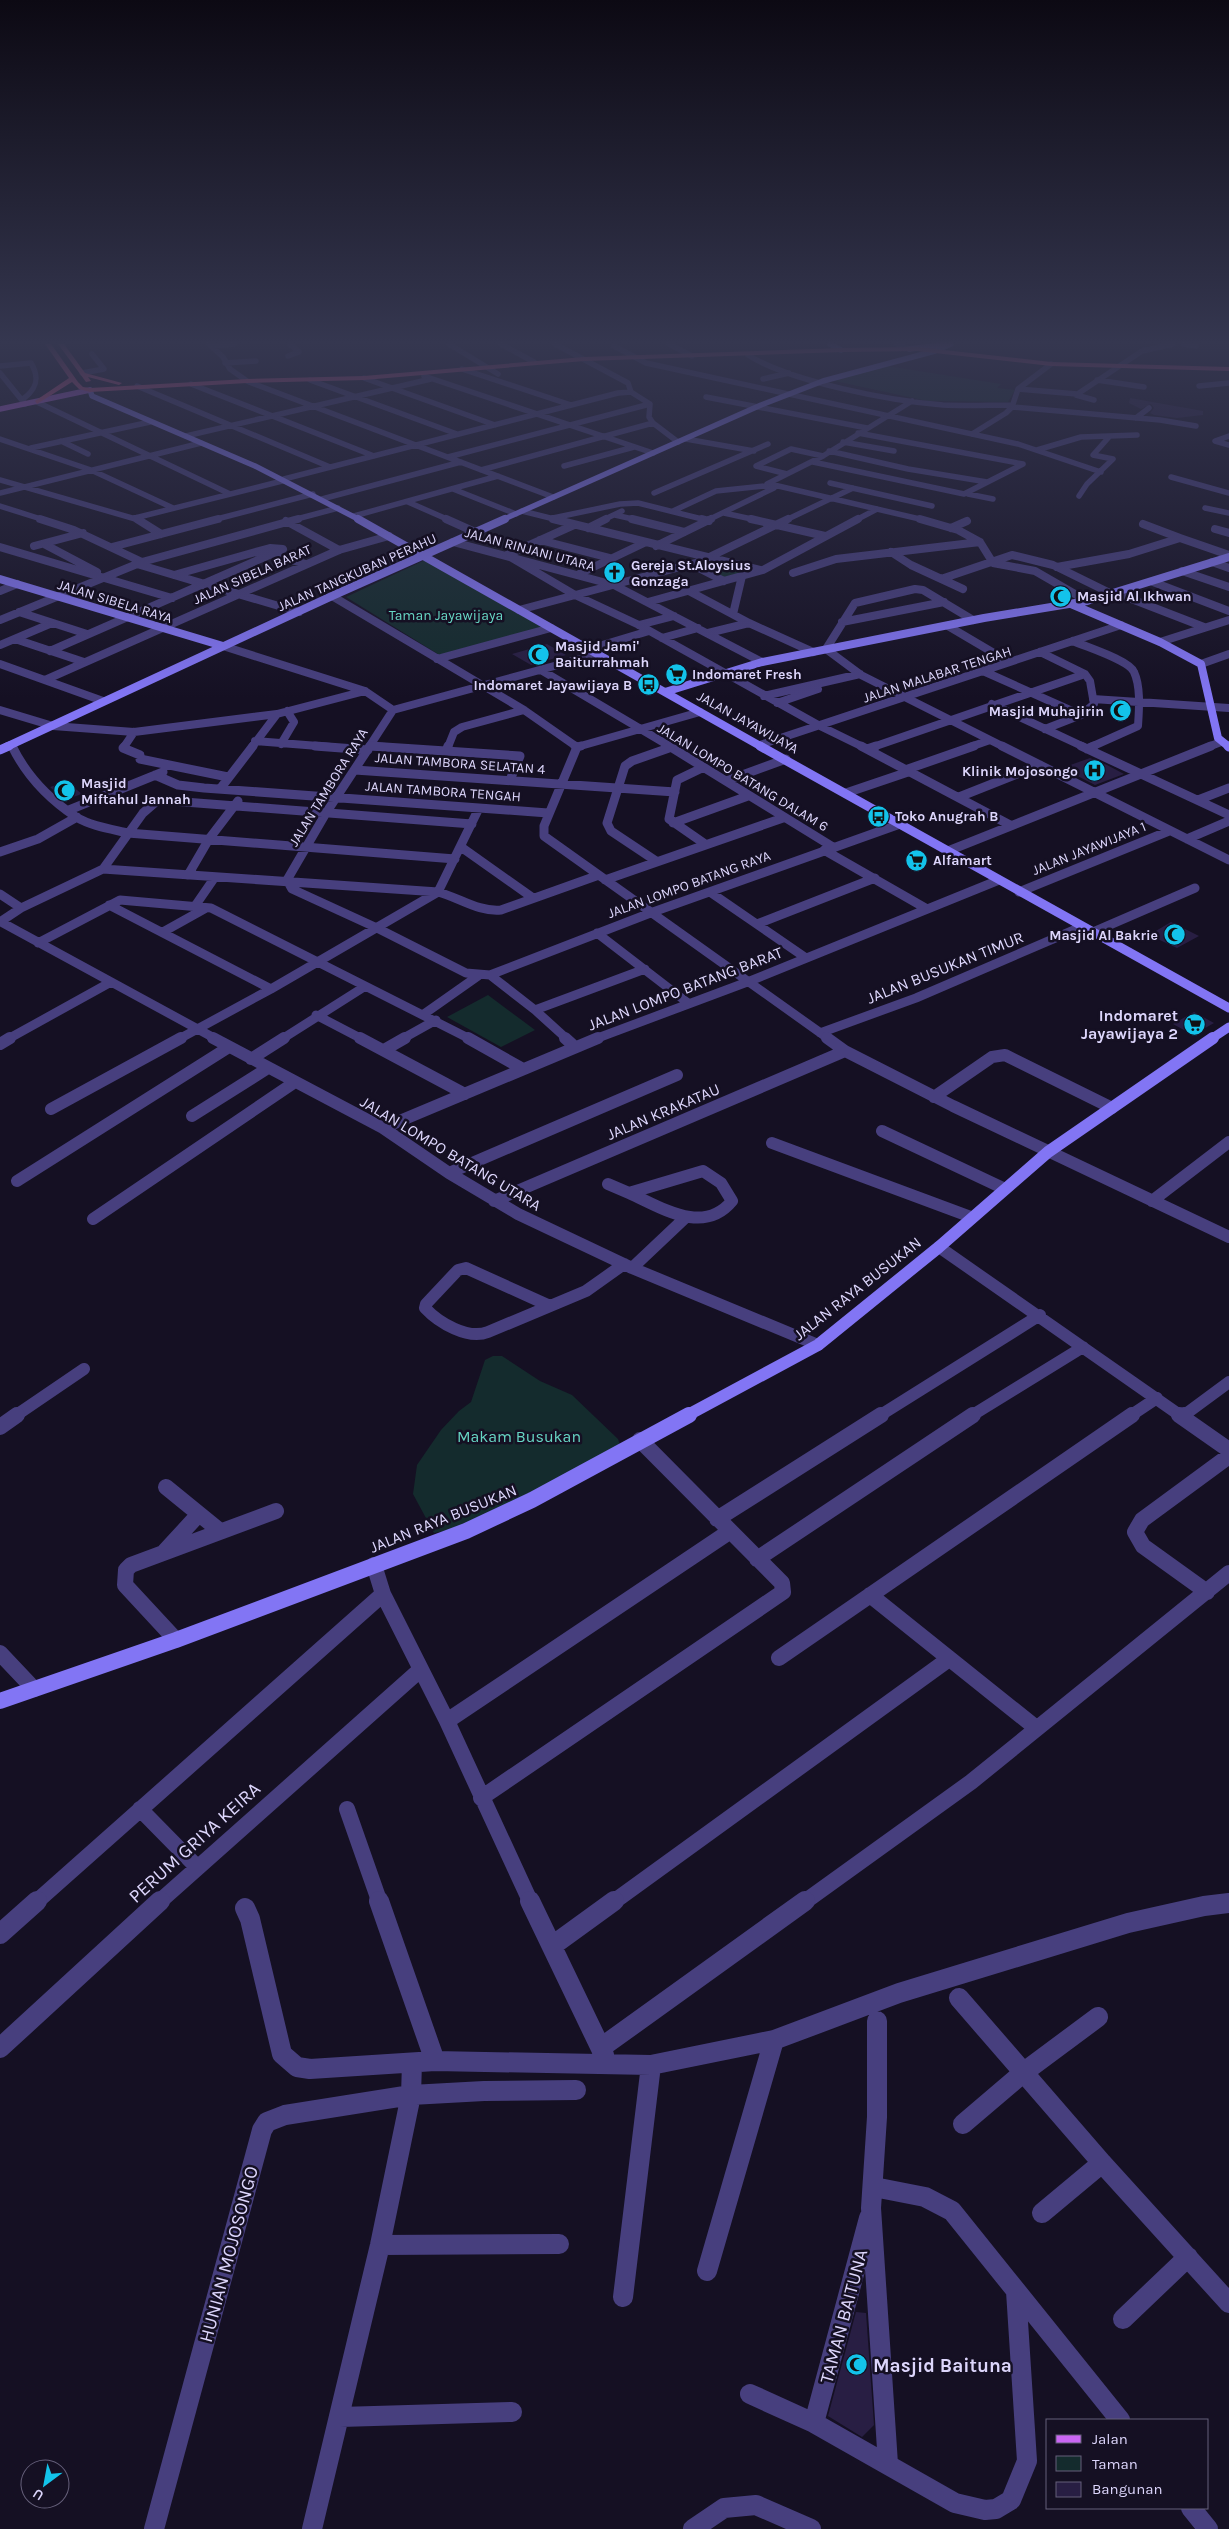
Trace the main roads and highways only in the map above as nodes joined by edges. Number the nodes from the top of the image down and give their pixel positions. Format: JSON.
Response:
{"nodes":[{"id":1,"x":246,"y":462,"type":"edge"},
{"id":2,"x":632,"y":462,"type":"edge"},
{"id":3,"x":423,"y":556,"type":"junction"},
{"id":4,"x":1229,"y":556,"type":"edge"},
{"id":5,"x":0,"y":579,"type":"edge"},
{"id":6,"x":1071,"y":604,"type":"junction"},
{"id":7,"x":223,"y":646,"type":"junction"},
{"id":8,"x":665,"y":692,"type":"junction"},
{"id":9,"x":1225,"y":745,"type":"edge"},
{"id":10,"x":0,"y":750,"type":"edge"},
{"id":11,"x":1229,"y":1008,"type":"edge"},
{"id":12,"x":1229,"y":1027,"type":"edge"},
{"id":13,"x":0,"y":1702,"type":"edge"}],
"edges":[{"from":1,"to":3,"type":"main road","name":"JALAN JAYAWIJAYA"},
{"from":2,"to":3,"type":"main road","name":"JALAN TANGKUBAN PERAHU"},
{"from":3,"to":7,"type":"main road","name":"JALAN TANGKUBAN PERAHU"},
{"from":3,"to":8,"type":"main road","name":"JALAN JAYAWIJAYA"},
{"from":4,"to":6,"type":"main road"},
{"from":5,"to":7,"type":"main road","name":"JALAN SIBELA RAYA"},
{"from":6,"to":8,"type":"main road"},
{"from":6,"to":9,"type":"main road"},
{"from":7,"to":10,"type":"main road","name":"JALAN TANGKUBAN PERAHU"},
{"from":8,"to":11,"type":"main road","name":"JALAN JAYAWIJAYA"},
{"from":12,"to":13,"type":"main road","name":"JALAN RAYA BUSUKAN"}]}
